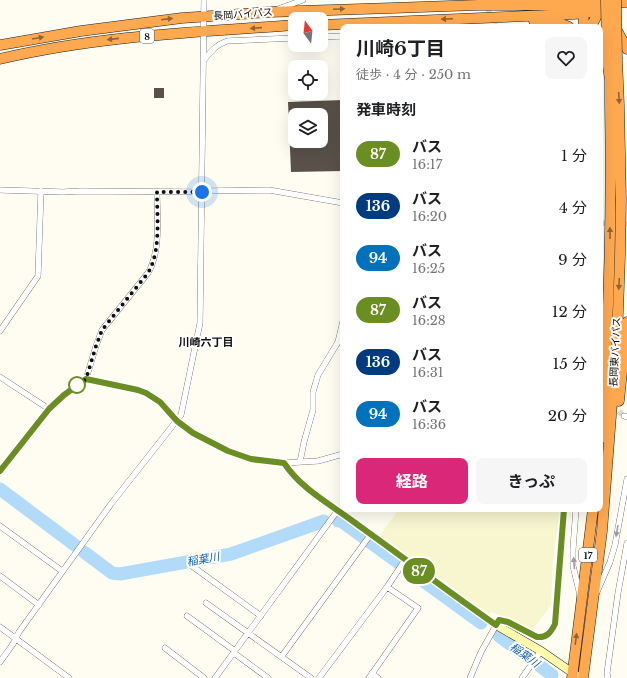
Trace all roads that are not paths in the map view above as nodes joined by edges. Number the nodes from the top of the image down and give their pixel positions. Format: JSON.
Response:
{"nodes":[{"id":1,"x":204,"y":0,"type":"edge"},
{"id":2,"x":303,"y":0,"type":"edge"},
{"id":3,"x":529,"y":0,"type":"edge"},
{"id":4,"x":627,"y":2,"type":"edge"},
{"id":5,"x":599,"y":4,"type":"edge"},
{"id":6,"x":478,"y":5,"type":"junction"},
{"id":7,"x":627,"y":9,"type":"edge"},
{"id":8,"x":270,"y":12,"type":"junction"},
{"id":9,"x":204,"y":17,"type":"junction"},
{"id":10,"x":475,"y":17,"type":"junction"},
{"id":11,"x":340,"y":24,"type":"edge"},
{"id":12,"x":346,"y":24,"type":"edge"},
{"id":13,"x":561,"y":24,"type":"edge"},
{"id":14,"x":586,"y":24,"type":"edge"},
{"id":15,"x":593,"y":24,"type":"edge"},
{"id":16,"x":328,"y":25,"type":"edge"},
{"id":17,"x":288,"y":26,"type":"edge"},
{"id":18,"x":204,"y":32,"type":"junction"},
{"id":19,"x":328,"y":36,"type":"edge"},
{"id":20,"x":340,"y":36,"type":"edge"},
{"id":21,"x":288,"y":38,"type":"edge"},
{"id":22,"x":0,"y":45,"type":"edge"},
{"id":23,"x":627,"y":49,"type":"edge"},
{"id":24,"x":0,"y":59,"type":"edge"},
{"id":25,"x":612,"y":59,"type":"junction"},
{"id":26,"x":203,"y":60,"type":"junction"},
{"id":27,"x":0,"y":190,"type":"edge"},
{"id":28,"x":41,"y":192,"type":"junction"},
{"id":29,"x":157,"y":192,"type":"junction"},
{"id":30,"x":202,"y":192,"type":"junction"},
{"id":31,"x":340,"y":202,"type":"edge"},
{"id":32,"x":627,"y":322,"type":"edge"},
{"id":33,"x":0,"y":331,"type":"edge"},
{"id":34,"x":340,"y":334,"type":"edge"},
{"id":35,"x":0,"y":377,"type":"edge"},
{"id":36,"x":86,"y":379,"type":"junction"},
{"id":37,"x":603,"y":399,"type":"edge"},
{"id":38,"x":49,"y":409,"type":"junction"},
{"id":39,"x":177,"y":421,"type":"junction"},
{"id":40,"x":340,"y":455,"type":"edge"},
{"id":41,"x":300,"y":462,"type":"junction"},
{"id":42,"x":284,"y":463,"type":"junction"},
{"id":43,"x":0,"y":471,"type":"edge"},
{"id":44,"x":627,"y":479,"type":"edge"},
{"id":45,"x":338,"y":510,"type":"joint"},
{"id":46,"x":341,"y":512,"type":"edge"},
{"id":47,"x":564,"y":512,"type":"edge"},
{"id":48,"x":576,"y":512,"type":"edge"},
{"id":49,"x":594,"y":512,"type":"edge"},
{"id":50,"x":0,"y":526,"type":"edge"},
{"id":51,"x":602,"y":531,"type":"junction"},
{"id":52,"x":371,"y":534,"type":"junction"},
{"id":53,"x":627,"y":543,"type":"edge"},
{"id":54,"x":405,"y":560,"type":"junction"},
{"id":55,"x":192,"y":566,"type":"dead end"},
{"id":56,"x":62,"y":572,"type":"junction"},
{"id":57,"x":0,"y":576,"type":"edge"},
{"id":58,"x":387,"y":586,"type":"junction"},
{"id":59,"x":582,"y":601,"type":"junction"},
{"id":60,"x":206,"y":603,"type":"dead end"},
{"id":61,"x":593,"y":603,"type":"junction"},
{"id":62,"x":39,"y":605,"type":"junction"},
{"id":63,"x":187,"y":616,"type":"dead end"},
{"id":64,"x":261,"y":616,"type":"junction"},
{"id":65,"x":496,"y":625,"type":"junction"},
{"id":66,"x":0,"y":627,"type":"edge"},
{"id":67,"x":249,"y":632,"type":"junction"},
{"id":68,"x":16,"y":638,"type":"junction"},
{"id":69,"x":165,"y":648,"type":"dead end"},
{"id":70,"x":234,"y":652,"type":"junction"},
{"id":71,"x":539,"y":654,"type":"junction"},
{"id":72,"x":282,"y":656,"type":"junction"},
{"id":73,"x":0,"y":662,"type":"edge"},
{"id":74,"x":370,"y":676,"type":"edge"},
{"id":75,"x":575,"y":676,"type":"edge"},
{"id":76,"x":68,"y":678,"type":"edge"},
{"id":77,"x":204,"y":678,"type":"edge"},
{"id":78,"x":215,"y":678,"type":"edge"},
{"id":79,"x":268,"y":678,"type":"edge"},
{"id":80,"x":311,"y":678,"type":"edge"},
{"id":81,"x":319,"y":678,"type":"edge"},
{"id":82,"x":378,"y":678,"type":"edge"},
{"id":83,"x":470,"y":678,"type":"edge"},
{"id":84,"x":522,"y":678,"type":"edge"},
{"id":85,"x":583,"y":678,"type":"edge"},
{"id":86,"x":608,"y":678,"type":"edge"}],
"edges":[{"from":1,"to":9,"type":"street"},
{"from":2,"to":8,"type":"street"},
{"from":3,"to":6,"type":"highway"},
{"from":4,"to":5,"type":"highway","number":"8"},
{"from":5,"to":6,"type":"highway","name":"長岡バイパス","number":"8"},
{"from":5,"to":7,"type":"highway","number":"8"},
{"from":5,"to":10,"type":"highway","number":"8"},
{"from":5,"to":14,"type":"highway"},
{"from":5,"to":15,"type":"highway"},
{"from":5,"to":23,"type":"highway"},
{"from":5,"to":25,"type":"highway","name":"長岡東バイパス","number":"17","bridge":true},
{"from":8,"to":6,"type":"highway","name":"長岡バイパス","number":"8","one_way":true},
{"from":8,"to":9,"type":"highway","name":"長岡バイパス","number":"8"},
{"from":9,"to":18,"type":"street"},
{"from":22,"to":9,"type":"highway","name":"長岡バイパス","number":"8","one_way":true},
{"from":10,"to":12,"type":"highway","number":"8","one_way":true},
{"from":10,"to":13,"type":"highway"},
{"from":11,"to":16,"type":"highway","number":"8","one_way":true},
{"from":17,"to":18,"type":"highway","name":"長岡バイパス","number":"8","one_way":true},
{"from":18,"to":24,"type":"highway","name":"長岡バイパス","number":"8","one_way":true},
{"from":18,"to":26,"type":"street"},
{"from":19,"to":20,"type":"street"},
{"from":21,"to":26,"type":"street"},
{"from":37,"to":25,"type":"highway","name":"長岡東バイパス","number":"17","one_way":true},
{"from":25,"to":51,"type":"highway","name":"長岡東バイパス","number":"17","one_way":true},
{"from":26,"to":30,"type":"street"},
{"from":27,"to":28,"type":"street"},
{"from":28,"to":29,"type":"street"},
{"from":28,"to":33,"type":"street"},
{"from":29,"to":30,"type":"street"},
{"from":29,"to":36,"type":"street"},
{"from":30,"to":31,"type":"street"},
{"from":30,"to":39,"type":"street"},
{"from":32,"to":51,"type":"highway","number":"17"},
{"from":34,"to":41,"type":"street"},
{"from":35,"to":38,"type":"street"},
{"from":36,"to":38,"type":"street"},
{"from":36,"to":39,"type":"street"},
{"from":38,"to":43,"type":"street"},
{"from":39,"to":42,"type":"street"},
{"from":39,"to":56,"type":"street"},
{"from":40,"to":41,"type":"street"},
{"from":41,"to":42,"type":"street"},
{"from":42,"to":45,"type":"street"},
{"from":44,"to":61,"type":"street","one_way":true},
{"from":45,"to":64,"type":"street"},
{"from":46,"to":52,"type":"street"},
{"from":47,"to":65,"type":"street"},
{"from":59,"to":48,"type":"street","one_way":true},
{"from":49,"to":59,"type":"highway","number":"17"},
{"from":50,"to":56,"type":"street"},
{"from":51,"to":61,"type":"highway","name":"長岡東バイパス","number":"17"},
{"from":52,"to":54,"type":"street"},
{"from":52,"to":72,"type":"street"},
{"from":53,"to":86,"type":"street"},
{"from":54,"to":58,"type":"street"},
{"from":54,"to":65,"type":"street"},
{"from":55,"to":64,"type":"street"},
{"from":56,"to":62,"type":"street"},
{"from":57,"to":62,"type":"street"},
{"from":58,"to":74,"type":"street"},
{"from":58,"to":81,"type":"street"},
{"from":75,"to":59,"type":"highway","number":"17","one_way":true},
{"from":60,"to":67,"type":"street"},
{"from":61,"to":85,"type":"highway","name":"長岡東バイパス","number":"17"},
{"from":62,"to":68,"type":"street"},
{"from":63,"to":70,"type":"street"},
{"from":64,"to":67,"type":"street"},
{"from":65,"to":71,"type":"street"},
{"from":65,"to":83,"type":"street"},
{"from":66,"to":68,"type":"street"},
{"from":67,"to":70,"type":"street"},
{"from":67,"to":72,"type":"street"},
{"from":68,"to":73,"type":"street"},
{"from":68,"to":76,"type":"street"},
{"from":69,"to":77,"type":"street"},
{"from":70,"to":78,"type":"street"},
{"from":70,"to":79,"type":"street"},
{"from":71,"to":75,"type":"street"},
{"from":71,"to":84,"type":"street"},
{"from":72,"to":80,"type":"street"},
{"from":74,"to":82,"type":"street"}]}
